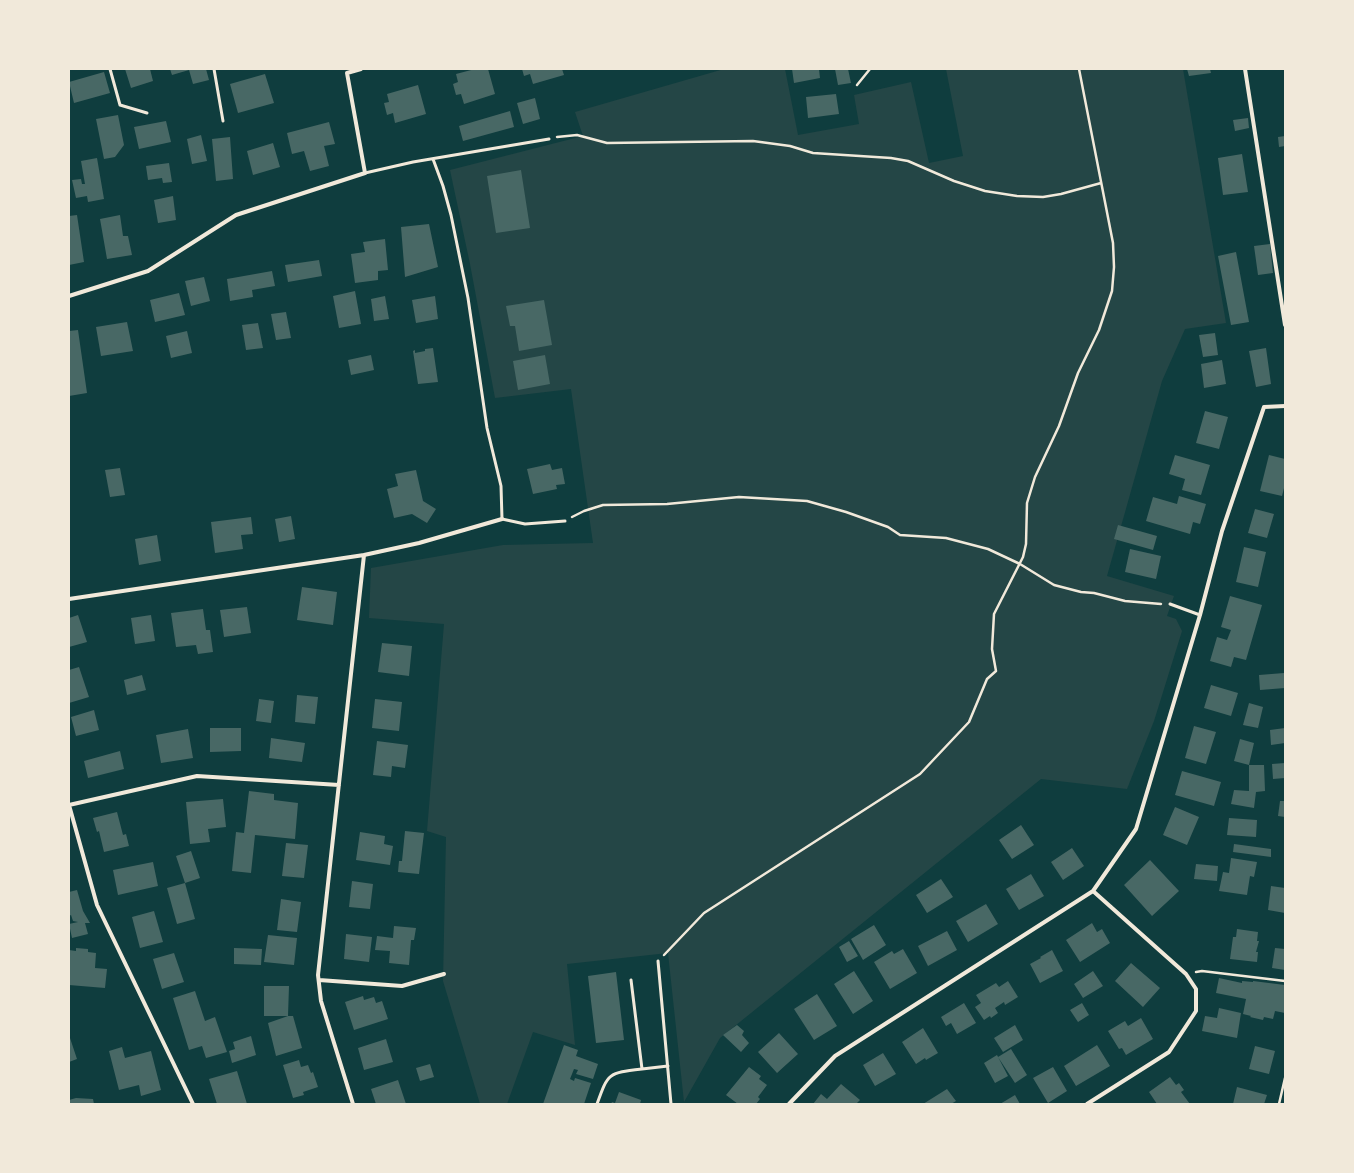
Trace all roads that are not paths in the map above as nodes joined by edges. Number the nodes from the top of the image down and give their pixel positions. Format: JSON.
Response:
{"nodes":[{"id":1,"x":110,"y":69,"type":"edge"},
{"id":2,"x":214,"y":69,"type":"edge"},
{"id":3,"x":361,"y":69,"type":"edge"},
{"id":4,"x":1245,"y":69,"type":"edge"},
{"id":5,"x":346,"y":71,"type":"edge"},
{"id":6,"x":147,"y":113,"type":"dead end"},
{"id":7,"x":223,"y":122,"type":"dead end"},
{"id":8,"x":549,"y":139,"type":"road end"},
{"id":9,"x":433,"y":159,"type":"junction"},
{"id":10,"x":365,"y":173,"type":"junction"},
{"id":11,"x":69,"y":296,"type":"edge"},
{"id":12,"x":1285,"y":326,"type":"edge"},
{"id":13,"x":1285,"y":406,"type":"edge"},
{"id":14,"x":502,"y":519,"type":"junction"},
{"id":15,"x":564,"y":520,"type":"road end"},
{"id":16,"x":364,"y":555,"type":"junction"},
{"id":17,"x":69,"y":599,"type":"edge"},
{"id":18,"x":1170,"y":604,"type":"road end"},
{"id":19,"x":1200,"y":614,"type":"junction"},
{"id":20,"x":339,"y":785,"type":"junction"},
{"id":21,"x":69,"y":805,"type":"edge"},
{"id":22,"x":1093,"y":891,"type":"junction"},
{"id":23,"x":658,"y":961,"type":"road end"},
{"id":24,"x":444,"y":974,"type":"dead end"},
{"id":25,"x":319,"y":980,"type":"junction"},
{"id":26,"x":631,"y":980,"type":"dead end"},
{"id":27,"x":668,"y":1066,"type":"junction"},
{"id":28,"x":642,"y":1069,"type":"junction"},
{"id":29,"x":193,"y":1104,"type":"edge"},
{"id":30,"x":353,"y":1104,"type":"edge"},
{"id":31,"x":597,"y":1104,"type":"edge"},
{"id":32,"x":671,"y":1104,"type":"edge"},
{"id":33,"x":789,"y":1104,"type":"edge"},
{"id":34,"x":1087,"y":1104,"type":"edge"}],
"edges":[{"from":1,"to":6,"type":"lane"},
{"from":2,"to":7,"type":"lane"},
{"from":3,"to":5,"type":"street"},
{"from":4,"to":12,"type":"street"},
{"from":5,"to":10,"type":"street"},
{"from":8,"to":9,"type":"lane"},
{"from":9,"to":10,"type":"lane"},
{"from":9,"to":14,"type":"lane"},
{"from":10,"to":11,"type":"street"},
{"from":13,"to":19,"type":"street"},
{"from":14,"to":15,"type":"lane"},
{"from":14,"to":16,"type":"street"},
{"from":16,"to":17,"type":"street"},
{"from":16,"to":20,"type":"street"},
{"from":18,"to":19,"type":"lane"},
{"from":19,"to":22,"type":"street"},
{"from":20,"to":21,"type":"street"},
{"from":20,"to":25,"type":"street"},
{"from":21,"to":29,"type":"street"},
{"from":22,"to":33,"type":"street"},
{"from":22,"to":34,"type":"street"},
{"from":23,"to":27,"type":"lane"},
{"from":24,"to":25,"type":"street"},
{"from":25,"to":30,"type":"street"},
{"from":26,"to":28,"type":"lane"},
{"from":27,"to":28,"type":"lane"},
{"from":27,"to":32,"type":"lane"},
{"from":28,"to":31,"type":"lane"}]}
